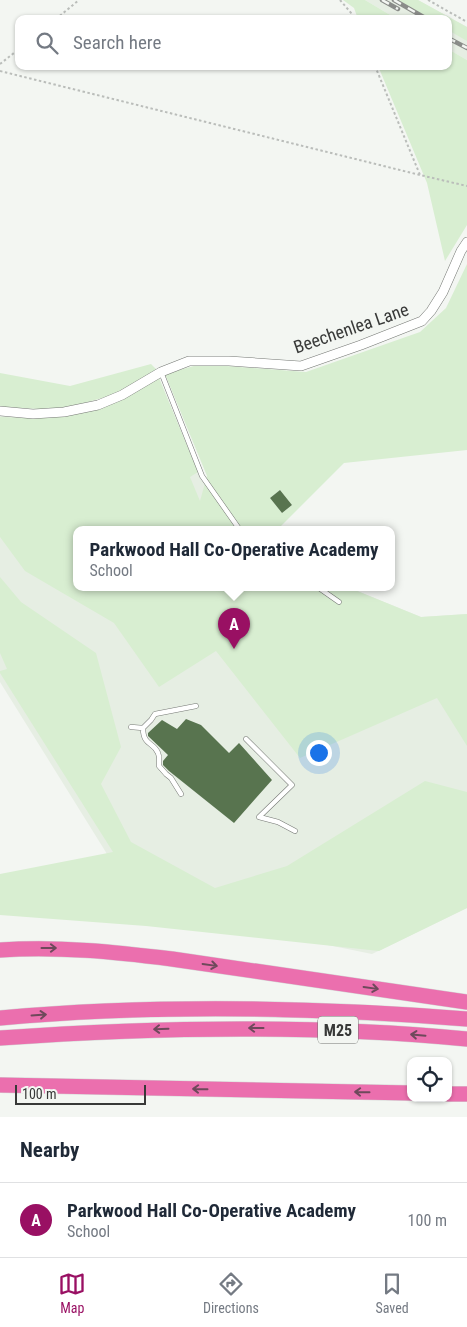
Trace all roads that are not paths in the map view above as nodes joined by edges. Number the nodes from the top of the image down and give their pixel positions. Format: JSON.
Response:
{"nodes":[{"id":1,"x":467,"y":242,"type":"edge"},
{"id":2,"x":161,"y":372,"type":"junction"},
{"id":3,"x":0,"y":411,"type":"edge"},
{"id":4,"x":237,"y":526,"type":"edge"},
{"id":5,"x":323,"y":591,"type":"edge"},
{"id":6,"x":339,"y":602,"type":"dead end"},
{"id":7,"x":196,"y":706,"type":"dead end"},
{"id":8,"x":131,"y":727,"type":"dead end"},
{"id":9,"x":143,"y":728,"type":"junction"},
{"id":10,"x":246,"y":739,"type":"dead end"},
{"id":11,"x":181,"y":794,"type":"dead end"},
{"id":12,"x":296,"y":831,"type":"dead end"},
{"id":13,"x":0,"y":950,"type":"edge"},
{"id":14,"x":467,"y":1002,"type":"edge"},
{"id":15,"x":0,"y":1018,"type":"edge"},
{"id":16,"x":467,"y":1019,"type":"edge"},
{"id":17,"x":0,"y":1038,"type":"edge"},
{"id":18,"x":467,"y":1039,"type":"edge"},
{"id":19,"x":0,"y":1086,"type":"edge"},
{"id":20,"x":407,"y":1093,"type":"edge"},
{"id":21,"x":452,"y":1094,"type":"edge"},
{"id":22,"x":467,"y":1094,"type":"edge"}],
"edges":[{"from":1,"to":2,"type":"street","name":"Beechenlea Lane"},
{"from":2,"to":3,"type":"street","name":"Beechenlea Lane"},
{"from":2,"to":4,"type":"lane"},
{"from":5,"to":6,"type":"lane"},
{"from":7,"to":9,"type":"lane"},
{"from":8,"to":9,"type":"lane"},
{"from":9,"to":11,"type":"lane"},
{"from":10,"to":12,"type":"lane"},
{"from":13,"to":14,"type":"highway","one_way":true},
{"from":15,"to":16,"type":"highway","number":"M25","one_way":true},
{"from":18,"to":17,"type":"highway","number":"M25","one_way":true},
{"from":20,"to":19,"type":"highway","one_way":true},
{"from":21,"to":22,"type":"highway"}]}
